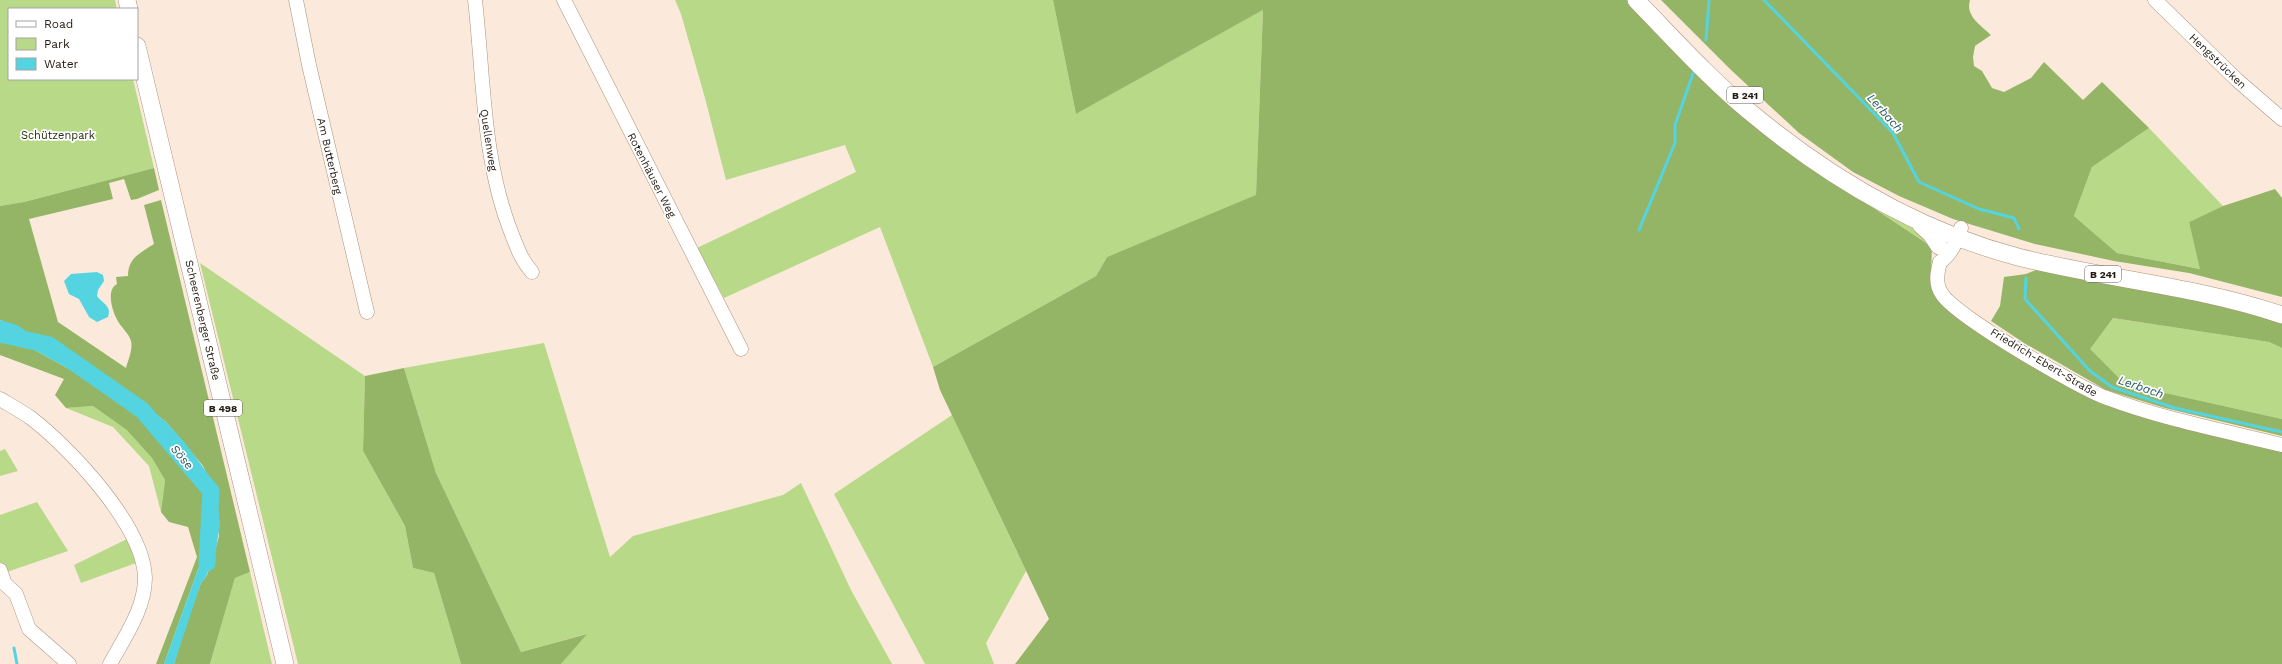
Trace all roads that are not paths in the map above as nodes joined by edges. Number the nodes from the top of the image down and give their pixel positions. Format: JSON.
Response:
{"nodes":[{"id":1,"x":296,"y":0,"type":"edge"},
{"id":2,"x":475,"y":0,"type":"edge"},
{"id":3,"x":564,"y":0,"type":"edge"},
{"id":4,"x":1636,"y":0,"type":"edge"},
{"id":5,"x":1649,"y":0,"type":"edge"},
{"id":6,"x":2155,"y":0,"type":"edge"},
{"id":7,"x":138,"y":50,"type":"edge"},
{"id":8,"x":2282,"y":120,"type":"edge"},
{"id":9,"x":1949,"y":239,"type":"junction"},
{"id":10,"x":532,"y":272,"type":"dead end"},
{"id":11,"x":2282,"y":303,"type":"edge"},
{"id":12,"x":367,"y":312,"type":"dead end"},
{"id":13,"x":2282,"y":315,"type":"edge"},
{"id":14,"x":741,"y":349,"type":"dead end"},
{"id":15,"x":0,"y":399,"type":"edge"},
{"id":16,"x":2282,"y":446,"type":"edge"},
{"id":17,"x":0,"y":570,"type":"edge"},
{"id":18,"x":69,"y":664,"type":"edge"},
{"id":19,"x":110,"y":664,"type":"edge"},
{"id":20,"x":285,"y":664,"type":"edge"}],
"edges":[{"from":1,"to":12,"type":"street","name":"Am Butterberg"},
{"from":2,"to":10,"type":"street","name":"Quellenweg"},
{"from":3,"to":14,"type":"street","name":"Rotenhäuser Weg"},
{"from":4,"to":9,"type":"main road","number":"B 241"},
{"from":5,"to":9,"type":"main road","number":"B 241"},
{"from":6,"to":8,"type":"street","name":"Hengstrücken"},
{"from":7,"to":20,"type":"main road","name":"Scheerenberger Straße","number":"B 498"},
{"from":9,"to":11,"type":"main road","number":"B 241"},
{"from":9,"to":13,"type":"main road","number":"B 241"},
{"from":9,"to":16,"type":"street","name":"Friedrich-Ebert-Straße"},
{"from":15,"to":19,"type":"street"},
{"from":17,"to":18,"type":"street"}]}
